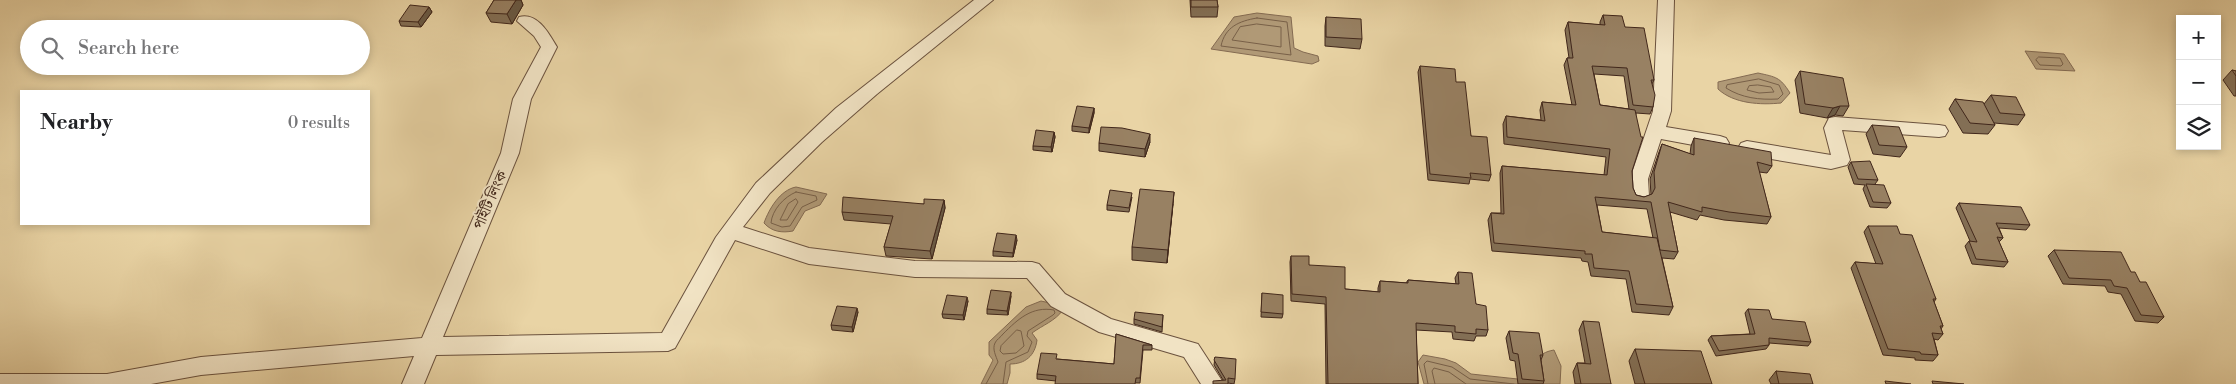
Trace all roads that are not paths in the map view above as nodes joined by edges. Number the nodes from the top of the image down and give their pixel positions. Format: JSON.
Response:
{"nodes":[{"id":1,"x":985,"y":0,"type":"edge"},
{"id":2,"x":1666,"y":0,"type":"edge"},
{"id":3,"x":525,"y":22,"type":"dead end"},
{"id":4,"x":1939,"y":131,"type":"dead end"},
{"id":5,"x":1657,"y":132,"type":"junction"},
{"id":6,"x":1640,"y":196,"type":"edge"},
{"id":7,"x":730,"y":231,"type":"junction"},
{"id":8,"x":427,"y":346,"type":"junction"},
{"id":9,"x":0,"y":383,"type":"edge"},
{"id":10,"x":413,"y":384,"type":"edge"},
{"id":11,"x":1214,"y":384,"type":"edge"}],
"edges":[{"from":1,"to":7,"type":"street"},
{"from":2,"to":5,"type":"street"},
{"from":3,"to":8,"type":"street","name":"পাইটি লিংক"},
{"from":4,"to":5,"type":"street"},
{"from":5,"to":6,"type":"street"},
{"from":7,"to":8,"type":"street"},
{"from":7,"to":11,"type":"street"},
{"from":8,"to":9,"type":"street"},
{"from":8,"to":10,"type":"street","name":"পাইটি লিংক"}]}
